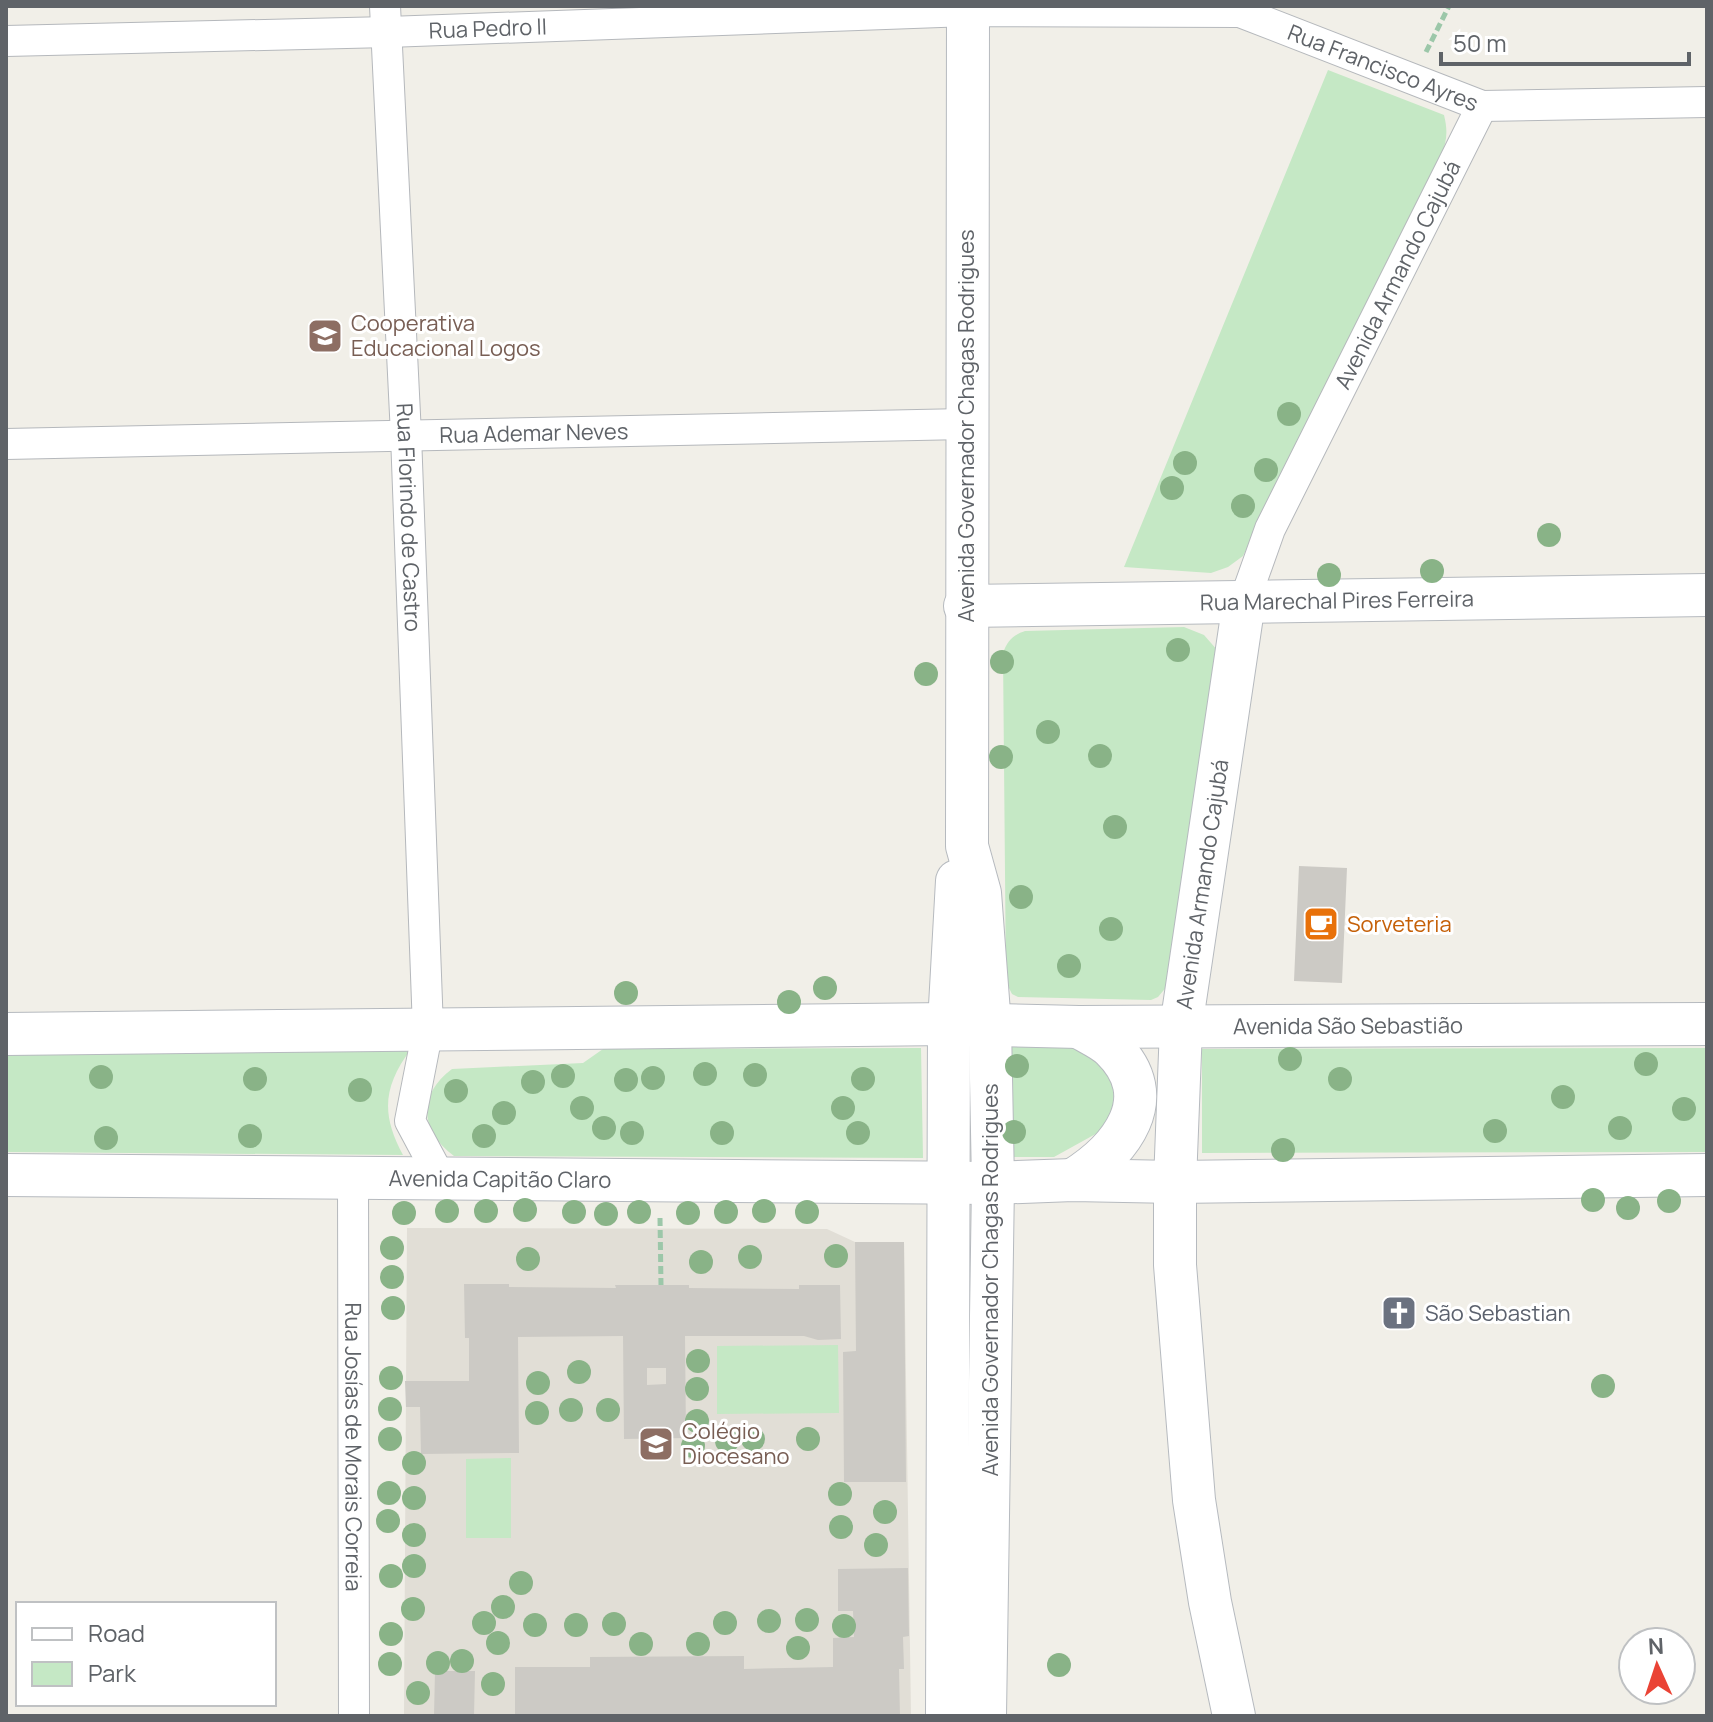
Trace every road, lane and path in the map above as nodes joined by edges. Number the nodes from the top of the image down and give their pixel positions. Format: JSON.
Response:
{"nodes":[{"id":1,"x":1449,"y":6,"type":"edge"},
{"id":2,"x":968,"y":9,"type":"edge"},
{"id":3,"x":1241,"y":9,"type":"edge"},
{"id":4,"x":386,"y":19,"type":"edge"},
{"id":5,"x":6,"y":41,"type":"edge"},
{"id":6,"x":1413,"y":78,"type":"junction"},
{"id":7,"x":1707,"y":102,"type":"edge"},
{"id":8,"x":1482,"y":106,"type":"junction"},
{"id":9,"x":965,"y":424,"type":"junction"},
{"id":10,"x":406,"y":435,"type":"junction"},
{"id":11,"x":6,"y":444,"type":"edge"},
{"id":12,"x":1707,"y":595,"type":"edge"},
{"id":13,"x":1244,"y":602,"type":"junction"},
{"id":14,"x":965,"y":606,"type":"junction"},
{"id":15,"x":967,"y":846,"type":"junction"},
{"id":16,"x":949,"y":1024,"type":"junction"},
{"id":17,"x":1707,"y":1024,"type":"edge"},
{"id":18,"x":990,"y":1026,"type":"junction"},
{"id":19,"x":1079,"y":1027,"type":"junction"},
{"id":20,"x":1181,"y":1027,"type":"junction"},
{"id":21,"x":428,"y":1029,"type":"junction"},
{"id":22,"x":6,"y":1034,"type":"edge"},
{"id":23,"x":6,"y":1175,"type":"edge"},
{"id":24,"x":1707,"y":1175,"type":"edge"},
{"id":25,"x":353,"y":1179,"type":"junction"},
{"id":26,"x":441,"y":1179,"type":"junction"},
{"id":27,"x":1073,"y":1180,"type":"junction"},
{"id":28,"x":659,"y":1181,"type":"junction"},
{"id":29,"x":1175,"y":1182,"type":"junction"},
{"id":30,"x":948,"y":1183,"type":"junction"},
{"id":31,"x":993,"y":1183,"type":"junction"},
{"id":32,"x":661,"y":1285,"type":"dead end"},
{"id":33,"x":354,"y":1716,"type":"edge"},
{"id":34,"x":947,"y":1716,"type":"edge"},
{"id":35,"x":985,"y":1716,"type":"edge"},
{"id":36,"x":1234,"y":1716,"type":"edge"}],
"edges":[{"from":1,"to":6,"type":"path"},
{"from":2,"to":3,"type":"street","name":"Rua Francisco Ayres"},
{"from":2,"to":4,"type":"street","name":"Rua Pedro II"},
{"from":2,"to":9,"type":"main road","name":"Avenida Governador Chagas Rodrigues"},
{"from":3,"to":6,"type":"street","name":"Rua Francisco Ayres"},
{"from":4,"to":5,"type":"street","name":"Rua Pedro II"},
{"from":4,"to":10,"type":"street","name":"Rua Florindo de Castro"},
{"from":6,"to":8,"type":"street","name":"Rua Francisco Ayres"},
{"from":7,"to":8,"type":"street","name":"Rua Francisco Ayres"},
{"from":8,"to":13,"type":"street","name":"Avenida Armando Cajubá"},
{"from":9,"to":10,"type":"street","name":"Rua Ademar Neves"},
{"from":9,"to":14,"type":"main road","name":"Avenida Governador Chagas Rodrigues"},
{"from":10,"to":11,"type":"street","name":"Rua Ademar Neves"},
{"from":10,"to":21,"type":"street","name":"Rua Florindo de Castro"},
{"from":12,"to":13,"type":"main road","name":"Rua Marechal Pires Ferreira"},
{"from":13,"to":14,"type":"main road","name":"Rua Marechal Pires Ferreira"},
{"from":13,"to":20,"type":"main road","name":"Avenida Armando Cajubá"},
{"from":14,"to":15,"type":"main road","name":"Avenida Governador Chagas Rodrigues"},
{"from":15,"to":16,"type":"main road","name":"Avenida Governador Chagas Rodrigues"},
{"from":15,"to":18,"type":"main road","name":"Avenida Governador Chagas Rodrigues"},
{"from":16,"to":18,"type":"main road"},
{"from":16,"to":21,"type":"main road"},
{"from":16,"to":30,"type":"main road","name":"Avenida Governador Chagas Rodrigues"},
{"from":17,"to":20,"type":"main road","name":"Avenida São Sebastião"},
{"from":18,"to":19,"type":"main road","name":"Avenida São Sebastião"},
{"from":18,"to":31,"type":"main road","name":"Avenida Governador Chagas Rodrigues"},
{"from":19,"to":20,"type":"main road","name":"Avenida São Sebastião"},
{"from":19,"to":27,"type":"main road"},
{"from":20,"to":29,"type":"main road","name":"Avenida Armando Cajubá"},
{"from":21,"to":22,"type":"main road"},
{"from":21,"to":26,"type":"street","name":"Rua Florindo de Castro"},
{"from":23,"to":25,"type":"main road","name":"Avenida Capitão Claro"},
{"from":24,"to":29,"type":"main road"},
{"from":25,"to":26,"type":"main road","name":"Avenida Capitão Claro"},
{"from":25,"to":33,"type":"street","name":"Rua Josías de Morais Correia"},
{"from":26,"to":28,"type":"main road","name":"Avenida Capitão Claro"},
{"from":27,"to":29,"type":"main road"},
{"from":27,"to":31,"type":"main road"},
{"from":28,"to":30,"type":"main road","name":"Avenida Capitão Claro"},
{"from":28,"to":32,"type":"path"},
{"from":29,"to":36,"type":"main road","name":"Avenida Armando Cajubá"},
{"from":30,"to":31,"type":"main road","name":"Avenida Capitão Claro"},
{"from":30,"to":34,"type":"main road","name":"Avenida Governador Chagas Rodrigues"},
{"from":31,"to":35,"type":"main road","name":"Avenida Governador Chagas Rodrigues"}]}
